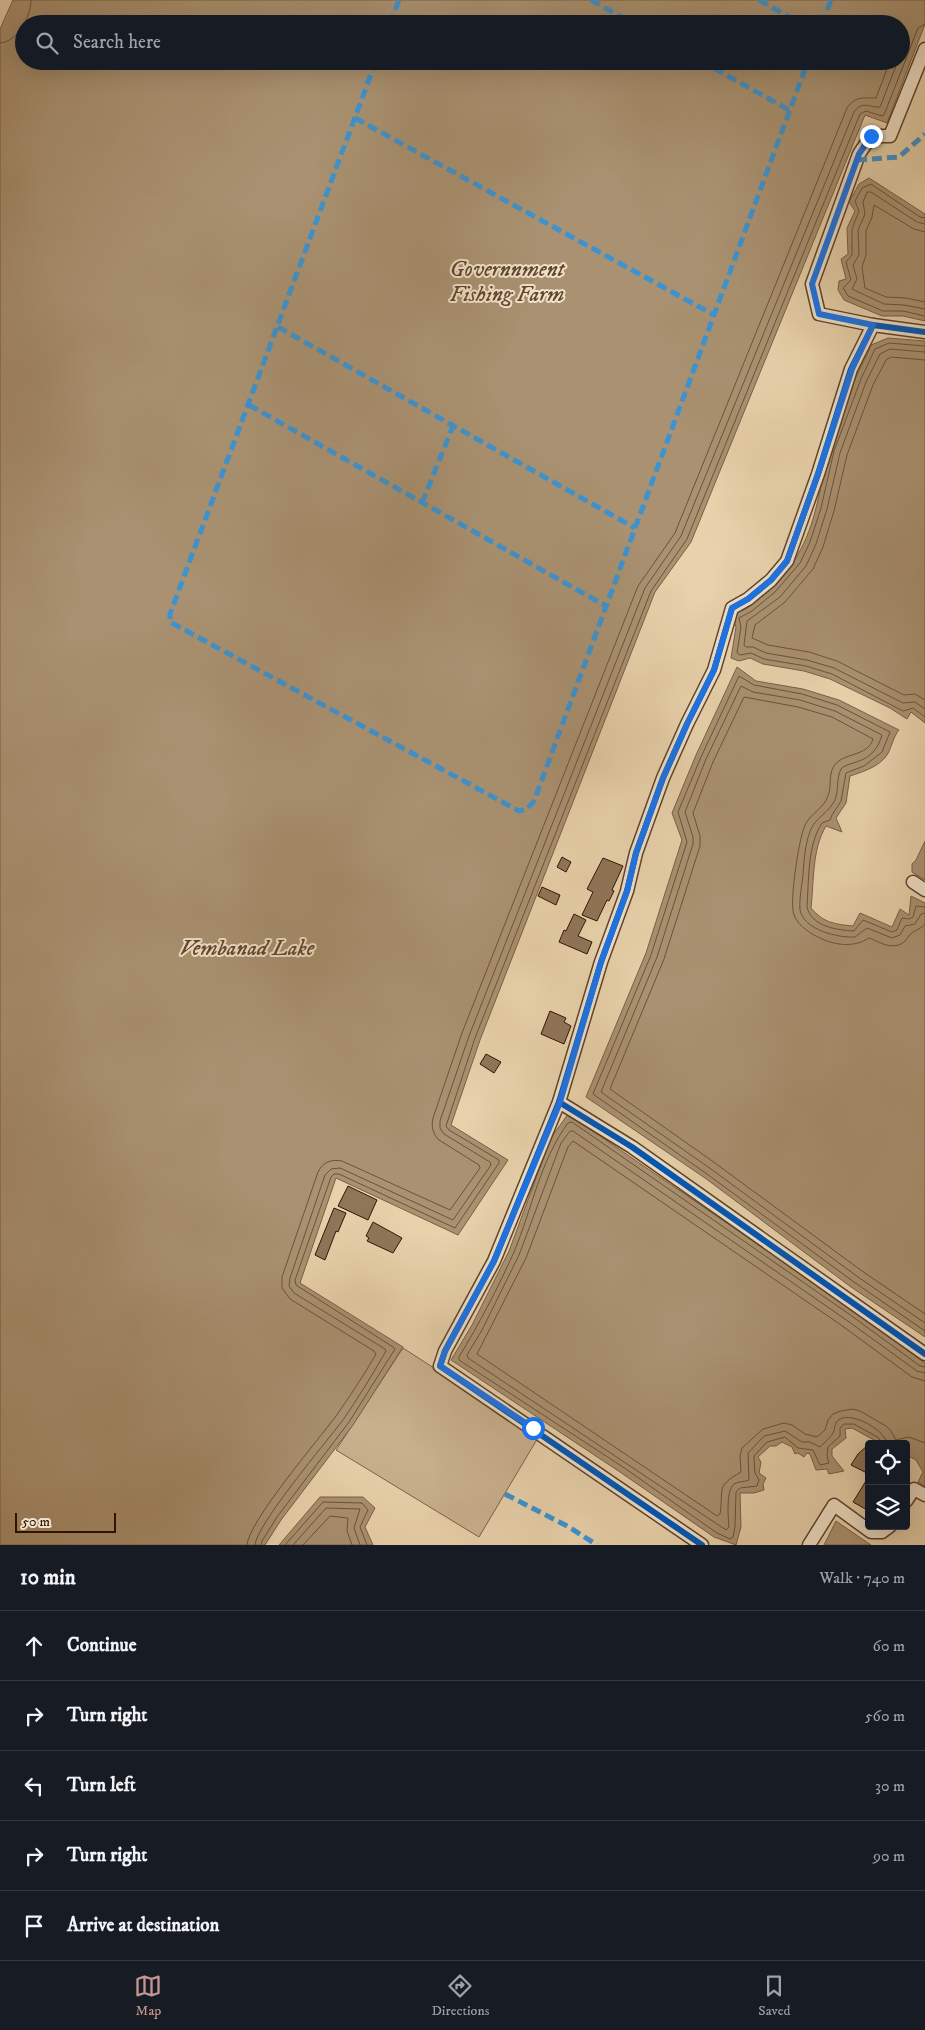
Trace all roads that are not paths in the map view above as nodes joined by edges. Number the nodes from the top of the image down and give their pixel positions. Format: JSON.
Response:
{"nodes":[{"id":1,"x":925,"y":50,"type":"edge"},
{"id":2,"x":873,"y":325,"type":"junction"},
{"id":3,"x":925,"y":332,"type":"edge"},
{"id":4,"x":912,"y":882,"type":"dead end"},
{"id":5,"x":925,"y":890,"type":"edge"},
{"id":6,"x":560,"y":1102,"type":"junction"},
{"id":7,"x":925,"y":1354,"type":"edge"},
{"id":8,"x":910,"y":1495,"type":"edge"},
{"id":9,"x":925,"y":1495,"type":"edge"},
{"id":10,"x":865,"y":1528,"type":"edge"},
{"id":11,"x":868,"y":1530,"type":"edge"},
{"id":12,"x":885,"y":1530,"type":"edge"},
{"id":13,"x":702,"y":1545,"type":"edge"},
{"id":14,"x":809,"y":1545,"type":"edge"}],
"edges":[{"from":1,"to":2,"type":"street"},
{"from":2,"to":3,"type":"street"},
{"from":2,"to":6,"type":"street"},
{"from":4,"to":5,"type":"street"},
{"from":6,"to":7,"type":"street"},
{"from":6,"to":13,"type":"street"},
{"from":8,"to":9,"type":"street"},
{"from":10,"to":14,"type":"street"},
{"from":11,"to":12,"type":"street"}]}
